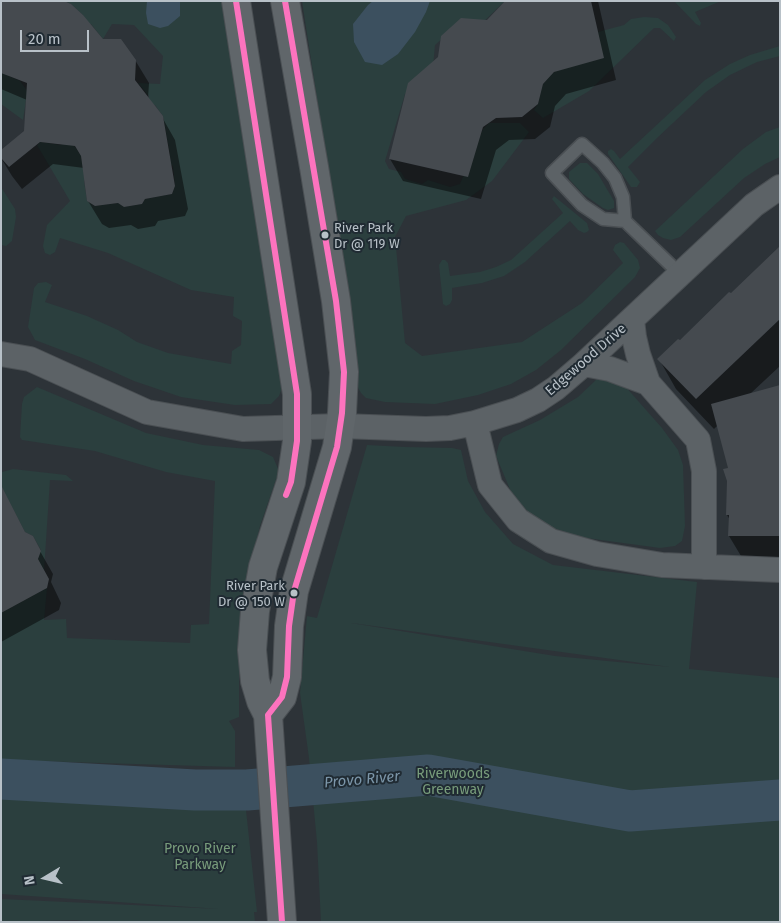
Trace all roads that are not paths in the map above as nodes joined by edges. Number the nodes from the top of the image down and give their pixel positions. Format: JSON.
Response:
{"nodes":[{"id":1,"x":236,"y":1,"type":"edge"},
{"id":2,"x":285,"y":1,"type":"edge"},
{"id":3,"x":780,"y":187,"type":"edge"},
{"id":4,"x":625,"y":221,"type":"junction"},
{"id":5,"x":680,"y":274,"type":"junction"},
{"id":6,"x":632,"y":320,"type":"junction"},
{"id":7,"x":1,"y":354,"type":"edge"},
{"id":8,"x":584,"y":364,"type":"junction"},
{"id":9,"x":648,"y":383,"type":"junction"},
{"id":10,"x":475,"y":423,"type":"junction"},
{"id":11,"x":318,"y":427,"type":"junction"},
{"id":12,"x":704,"y":567,"type":"junction"},
{"id":13,"x":780,"y":570,"type":"edge"},
{"id":14,"x":268,"y":715,"type":"junction"},
{"id":15,"x":282,"y":922,"type":"edge"}],
"edges":[{"from":1,"to":11,"type":"street"},
{"from":2,"to":11,"type":"street"},
{"from":3,"to":5,"type":"street","name":"Edgewood Drive"},
{"from":4,"to":4,"type":"lane"},
{"from":4,"to":5,"type":"lane"},
{"from":5,"to":6,"type":"street","name":"Edgewood Drive"},
{"from":6,"to":8,"type":"street","name":"Edgewood Drive"},
{"from":6,"to":9,"type":"street"},
{"from":7,"to":11,"type":"street","name":"Edgewood Drive"},
{"from":8,"to":9,"type":"street"},
{"from":8,"to":10,"type":"street","name":"Edgewood Drive"},
{"from":9,"to":12,"type":"street"},
{"from":10,"to":11,"type":"street","name":"Edgewood Drive"},
{"from":10,"to":12,"type":"street"},
{"from":11,"to":14,"type":"street"},
{"from":11,"to":14,"type":"street"},
{"from":12,"to":13,"type":"street"},
{"from":14,"to":15,"type":"street"}]}
